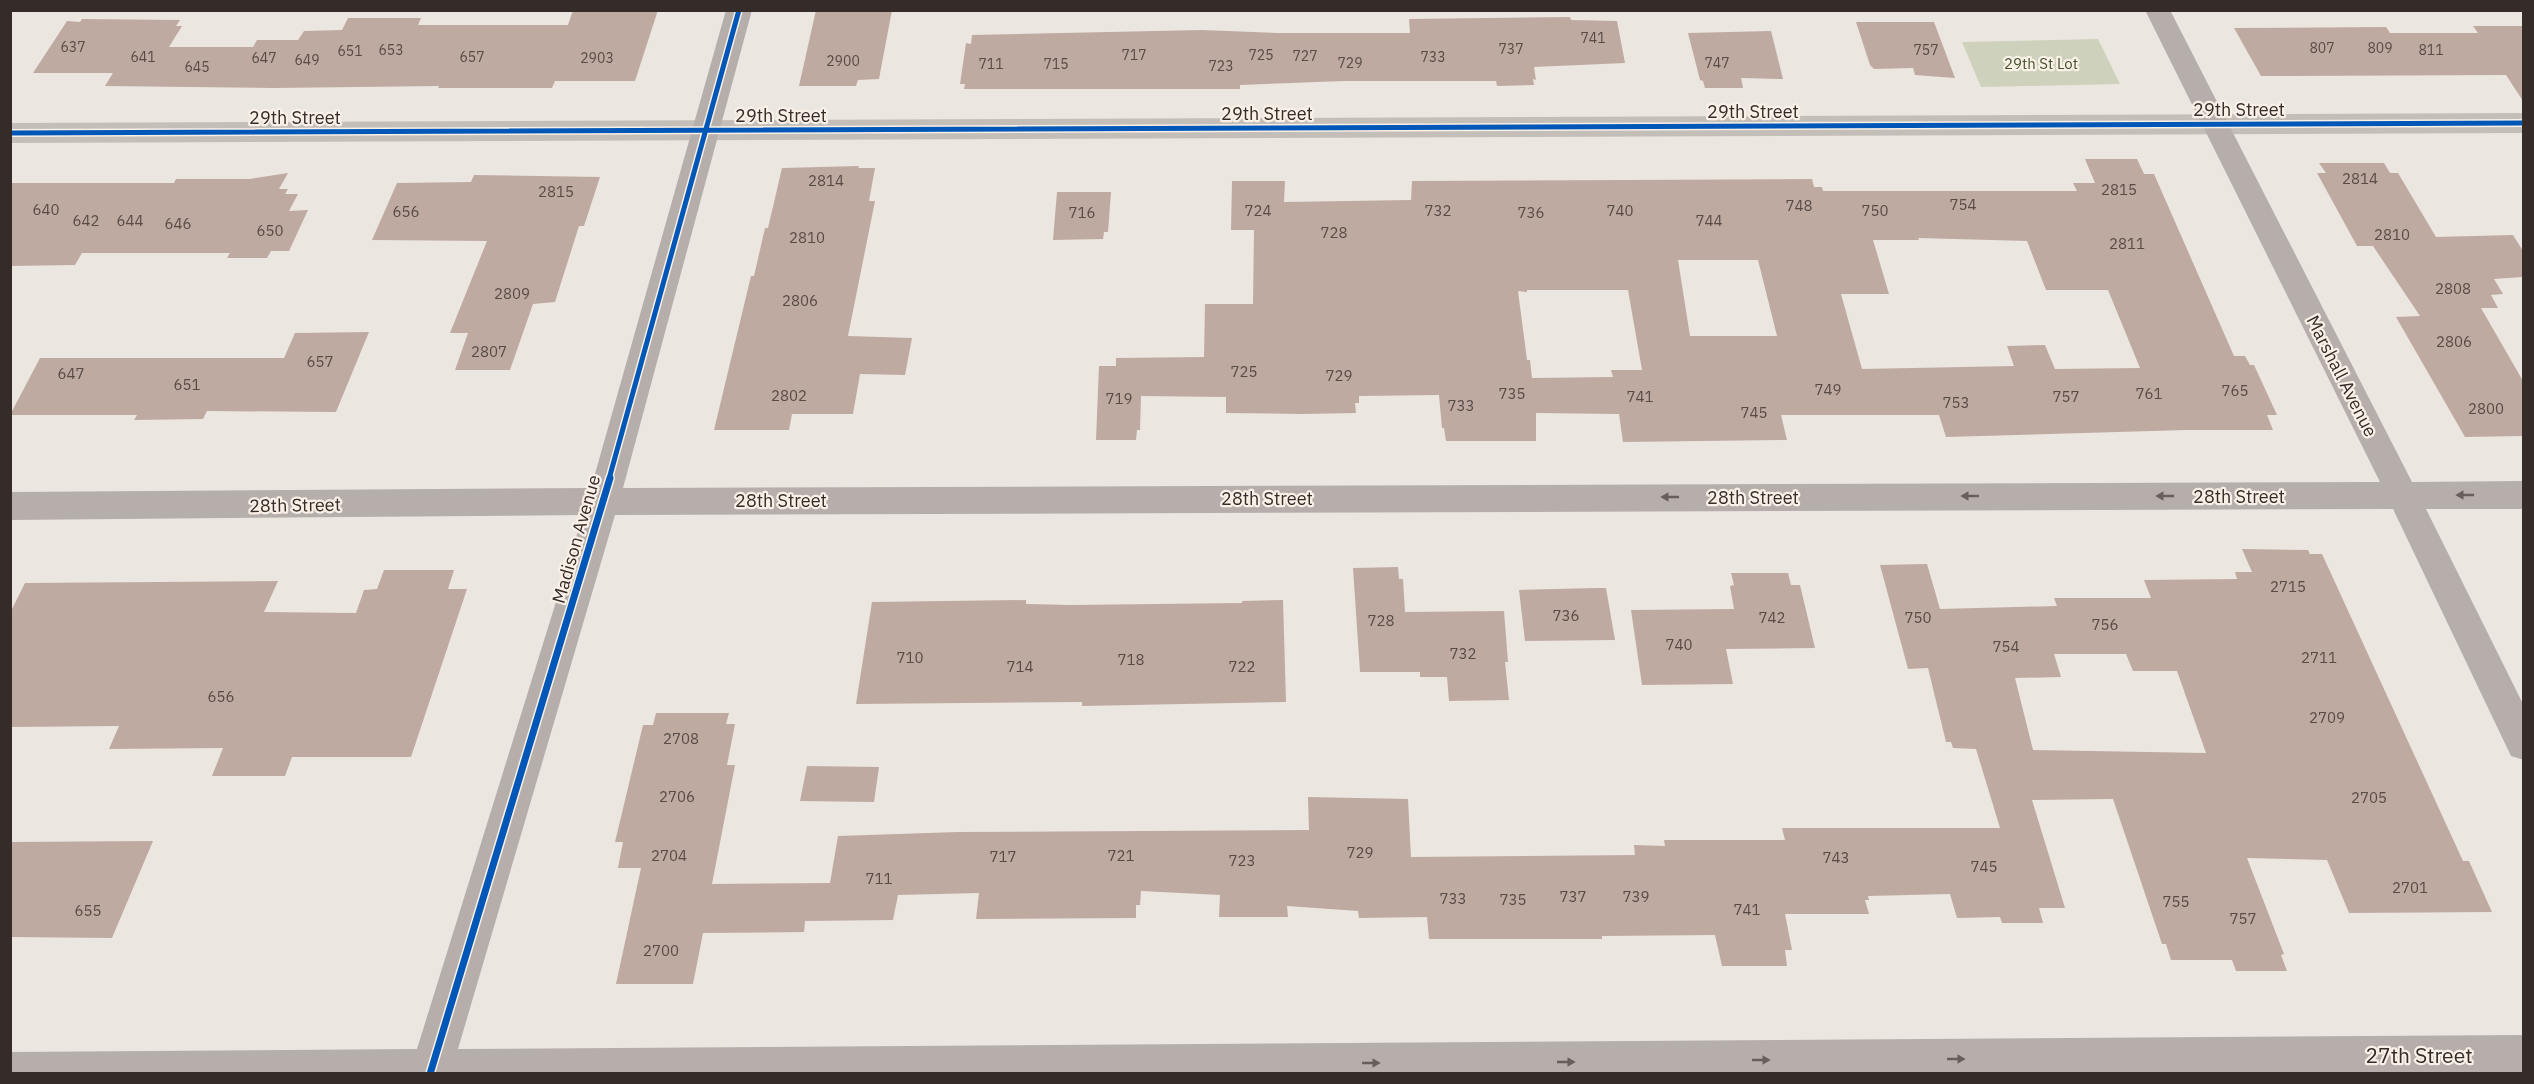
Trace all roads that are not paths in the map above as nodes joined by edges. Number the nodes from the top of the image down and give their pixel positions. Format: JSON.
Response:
{"nodes":[{"id":1,"x":739,"y":10,"type":"edge"},
{"id":2,"x":2157,"y":10,"type":"edge"},
{"id":3,"x":2523,"y":123,"type":"edge"},
{"id":4,"x":2213,"y":124,"type":"junction"},
{"id":5,"x":705,"y":130,"type":"junction"},
{"id":6,"x":10,"y":133,"type":"edge"},
{"id":7,"x":2523,"y":495,"type":"edge"},
{"id":8,"x":2403,"y":496,"type":"junction"},
{"id":9,"x":603,"y":502,"type":"junction"},
{"id":10,"x":10,"y":506,"type":"edge"},
{"id":11,"x":2523,"y":744,"type":"edge"},
{"id":12,"x":2523,"y":1055,"type":"edge"},
{"id":13,"x":430,"y":1071,"type":"edge"},
{"id":14,"x":10,"y":1072,"type":"edge"}],
"edges":[{"from":1,"to":5,"type":"main road","name":"Madison Avenue"},
{"from":2,"to":4,"type":"main road","name":"Marshall Avenue"},
{"from":3,"to":4,"type":"street","name":"29th Street"},
{"from":4,"to":5,"type":"street","name":"29th Street"},
{"from":4,"to":8,"type":"main road","name":"Marshall Avenue"},
{"from":5,"to":6,"type":"street","name":"29th Street"},
{"from":5,"to":9,"type":"main road","name":"Madison Avenue"},
{"from":7,"to":8,"type":"main road","name":"28th Street","one_way":true},
{"from":8,"to":9,"type":"main road","name":"28th Street","one_way":true},
{"from":8,"to":11,"type":"main road","name":"Marshall Avenue"},
{"from":9,"to":10,"type":"main road","name":"28th Street"},
{"from":9,"to":13,"type":"main road","name":"Madison Avenue"},
{"from":13,"to":12,"type":"main road","name":"27th Street","one_way":true},
{"from":13,"to":14,"type":"main road","name":"27th Street"}]}
